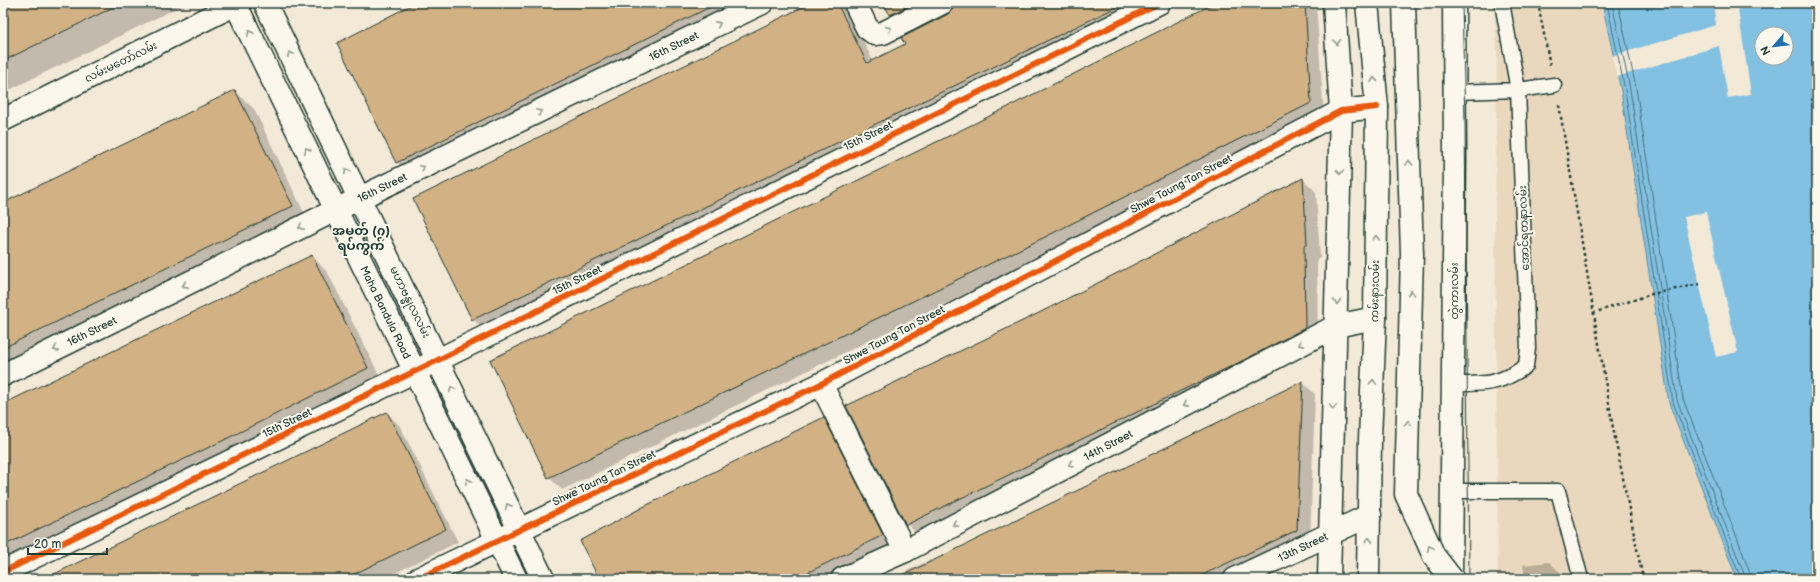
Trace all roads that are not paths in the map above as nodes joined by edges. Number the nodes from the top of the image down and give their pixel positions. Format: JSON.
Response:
{"nodes":[{"id":1,"x":236,"y":3,"type":"edge"},
{"id":2,"x":265,"y":3,"type":"edge"},
{"id":3,"x":762,"y":3,"type":"edge"},
{"id":4,"x":855,"y":3,"type":"edge"},
{"id":5,"x":942,"y":3,"type":"edge"},
{"id":6,"x":1159,"y":3,"type":"edge"},
{"id":7,"x":1334,"y":3,"type":"edge"},
{"id":8,"x":1367,"y":3,"type":"edge"},
{"id":9,"x":1404,"y":3,"type":"edge"},
{"id":10,"x":1454,"y":3,"type":"edge"},
{"id":11,"x":1502,"y":3,"type":"edge"},
{"id":12,"x":1554,"y":85,"type":"road end"},
{"id":13,"x":1518,"y":90,"type":"junction"},
{"id":14,"x":1455,"y":92,"type":"junction"},
{"id":15,"x":1377,"y":107,"type":"junction"},
{"id":16,"x":1341,"y":111,"type":"junction"},
{"id":17,"x":3,"y":120,"type":"edge"},
{"id":18,"x":360,"y":198,"type":"junction"},
{"id":19,"x":336,"y":210,"type":"junction"},
{"id":20,"x":1375,"y":318,"type":"junction"},
{"id":21,"x":1336,"y":326,"type":"junction"},
{"id":22,"x":438,"y":360,"type":"junction"},
{"id":23,"x":415,"y":372,"type":"junction"},
{"id":24,"x":3,"y":375,"type":"edge"},
{"id":25,"x":821,"y":384,"type":"junction"},
{"id":26,"x":1453,"y":384,"type":"junction"},
{"id":27,"x":1452,"y":491,"type":"junction"},
{"id":28,"x":1370,"y":515,"type":"junction"},
{"id":29,"x":520,"y":530,"type":"junction"},
{"id":30,"x":1329,"y":534,"type":"junction"},
{"id":31,"x":497,"y":541,"type":"junction"},
{"id":32,"x":905,"y":550,"type":"junction"},
{"id":33,"x":3,"y":572,"type":"edge"},
{"id":34,"x":418,"y":579,"type":"edge"},
{"id":35,"x":516,"y":579,"type":"edge"},
{"id":36,"x":544,"y":579,"type":"edge"},
{"id":37,"x":842,"y":579,"type":"edge"},
{"id":38,"x":1235,"y":579,"type":"edge"},
{"id":39,"x":1329,"y":579,"type":"edge"},
{"id":40,"x":1368,"y":579,"type":"edge"},
{"id":41,"x":1452,"y":579,"type":"edge"},
{"id":42,"x":1581,"y":579,"type":"edge"}],
"edges":[{"from":1,"to":17,"type":"street","name":"လမ်းမတော်လမ်း"},
{"from":19,"to":1,"type":"street","name":"Maha Bandula Road","one_way":true},
{"from":18,"to":2,"type":"street","name":"မဟာဗန္ဓုလလမ်း","one_way":true},
{"from":18,"to":3,"type":"street","name":"16th Street","one_way":true},
{"from":4,"to":5,"type":"street","one_way":true},
{"from":6,"to":22,"type":"street","name":"15th Street"},
{"from":7,"to":16,"type":"street","one_way":true},
{"from":15,"to":8,"type":"street","name":"ကမ်းနားလမ်း","one_way":true},
{"from":41,"to":9,"type":"street","one_way":true,"bridge":true},
{"from":10,"to":14,"type":"street","name":"တွဲကားလမ်း"},
{"from":11,"to":13,"type":"lane","name":"အောင်ရတနာလမ်း"},
{"from":12,"to":13,"type":"lane"},
{"from":13,"to":14,"type":"lane"},
{"from":13,"to":26,"type":"lane","name":"အောင်ရတနာလမ်း"},
{"from":14,"to":26,"type":"street","name":"တွဲကားလမ်း"},
{"from":15,"to":16,"type":"street","name":"Shwe Taung Tan Street"},
{"from":20,"to":15,"type":"street","name":"ကမ်းနားလမ်း","one_way":true},
{"from":16,"to":21,"type":"street","one_way":true},
{"from":16,"to":25,"type":"street","name":"Shwe Taung Tan Street"},
{"from":18,"to":19,"type":"street","name":"16th Street"},
{"from":18,"to":22,"type":"street","name":"မဟာဗန္ဓုလလမ်း"},
{"from":19,"to":23,"type":"street","name":"Maha Bandula Road"},
{"from":19,"to":24,"type":"street","name":"16th Street","one_way":true},
{"from":20,"to":21,"type":"street","name":"14th Street"},
{"from":28,"to":20,"type":"street","name":"ကမ်းနားလမ်း","one_way":true},
{"from":21,"to":30,"type":"street","one_way":true},
{"from":21,"to":32,"type":"street","name":"14th Street","one_way":true},
{"from":22,"to":23,"type":"street","name":"15th Street"},
{"from":29,"to":22,"type":"street","name":"မဟာဗန္ဓုလလမ်း","one_way":true},
{"from":31,"to":23,"type":"street","name":"Maha Bandula Road","one_way":true},
{"from":23,"to":33,"type":"street","name":"15th Street"},
{"from":25,"to":29,"type":"street","name":"Shwe Taung Tan Street"},
{"from":25,"to":32,"type":"street"},
{"from":26,"to":27,"type":"street","name":"တွဲကားလမ်း"},
{"from":27,"to":41,"type":"street","name":"တွဲကားလမ်း"},
{"from":27,"to":42,"type":"lane"},
{"from":28,"to":30,"type":"street","name":"13th Street"},
{"from":40,"to":28,"type":"street","name":"ကမ်းနားလမ်း","one_way":true},
{"from":29,"to":31,"type":"street","name":"Shwe Taung Tan Street"},
{"from":29,"to":36,"type":"street","name":"မဟာဗန္ဓုလလမ်း"},
{"from":30,"to":38,"type":"street","name":"13th Street"},
{"from":30,"to":39,"type":"street"},
{"from":31,"to":34,"type":"street","name":"Shwe Taung Tan Street"},
{"from":31,"to":35,"type":"street","name":"Maha Bandula Road"},
{"from":32,"to":37,"type":"street","name":"14th Street"}]}
